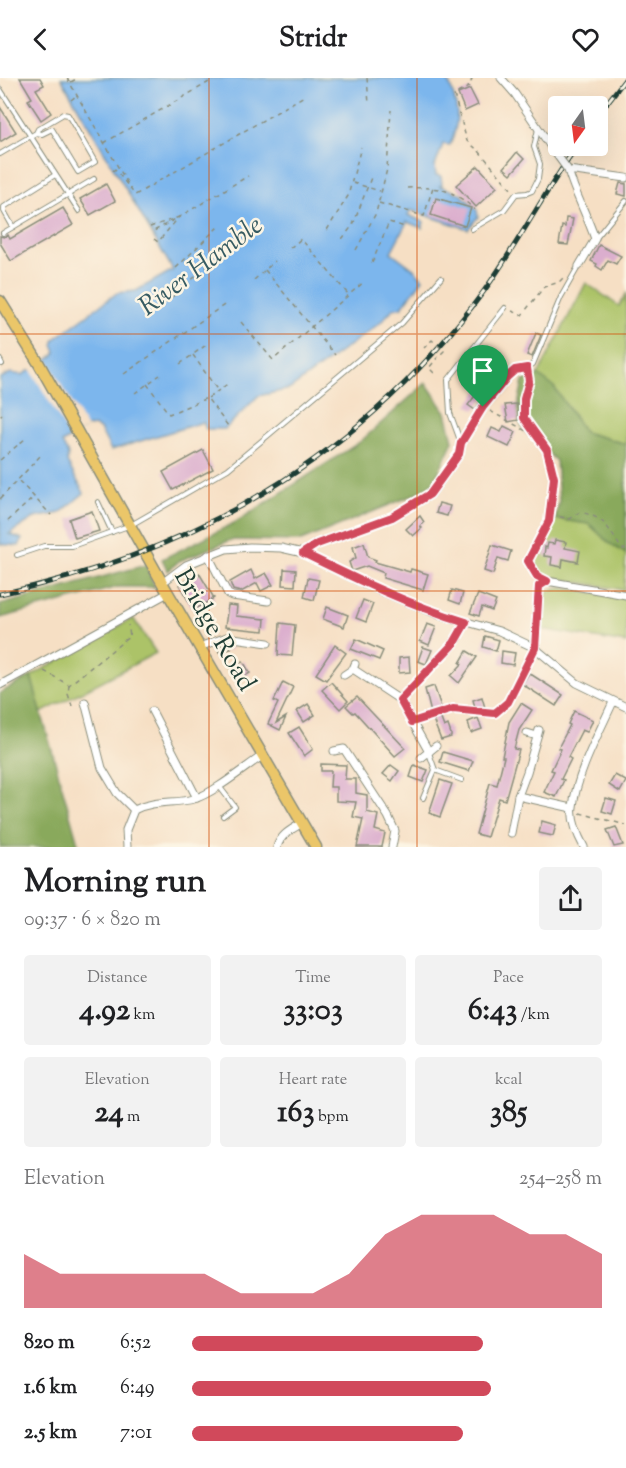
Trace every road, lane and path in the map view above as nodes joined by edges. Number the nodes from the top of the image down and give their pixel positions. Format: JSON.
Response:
{"nodes":[{"id":1,"x":67,"y":78,"type":"edge"},
{"id":2,"x":78,"y":78,"type":"edge"},
{"id":3,"x":216,"y":78,"type":"edge"},
{"id":4,"x":367,"y":78,"type":"edge"},
{"id":5,"x":472,"y":78,"type":"edge"},
{"id":6,"x":501,"y":78,"type":"edge"},
{"id":7,"x":69,"y":83,"type":"junction"},
{"id":8,"x":0,"y":89,"type":"edge"},
{"id":9,"x":306,"y":95,"type":"dead end"},
{"id":10,"x":71,"y":100,"type":"dead end"},
{"id":11,"x":369,"y":104,"type":"dead end"},
{"id":12,"x":391,"y":110,"type":"dead end"},
{"id":13,"x":538,"y":128,"type":"junction"},
{"id":14,"x":36,"y":133,"type":"junction"},
{"id":15,"x":30,"y":136,"type":"junction"},
{"id":16,"x":104,"y":143,"type":"junction"},
{"id":17,"x":361,"y":147,"type":"dead end"},
{"id":18,"x":0,"y":154,"type":"edge"},
{"id":19,"x":568,"y":170,"type":"junction"},
{"id":20,"x":113,"y":171,"type":"dead end"},
{"id":21,"x":55,"y":175,"type":"junction"},
{"id":22,"x":372,"y":175,"type":"dead end"},
{"id":23,"x":248,"y":176,"type":"dead end"},
{"id":24,"x":626,"y":178,"type":"edge"},
{"id":25,"x":94,"y":179,"type":"dead end"},
{"id":26,"x":351,"y":183,"type":"junction"},
{"id":27,"x":369,"y":188,"type":"junction"},
{"id":28,"x":407,"y":188,"type":"dead end"},
{"id":29,"x":433,"y":188,"type":"junction"},
{"id":30,"x":381,"y":191,"type":"junction"},
{"id":31,"x":67,"y":194,"type":"junction"},
{"id":32,"x":516,"y":194,"type":"junction"},
{"id":33,"x":135,"y":195,"type":"junction"},
{"id":34,"x":626,"y":201,"type":"edge"},
{"id":35,"x":378,"y":202,"type":"junction"},
{"id":36,"x":475,"y":210,"type":"dead end"},
{"id":37,"x":79,"y":212,"type":"dead end"},
{"id":38,"x":179,"y":217,"type":"junction"},
{"id":39,"x":13,"y":226,"type":"junction"},
{"id":40,"x":150,"y":227,"type":"dead end"},
{"id":41,"x":218,"y":227,"type":"dead end"},
{"id":42,"x":405,"y":227,"type":"dead end"},
{"id":43,"x":472,"y":229,"type":"dead end"},
{"id":44,"x":327,"y":230,"type":"dead end"},
{"id":45,"x":152,"y":232,"type":"dead end"},
{"id":46,"x":3,"y":233,"type":"dead end"},
{"id":47,"x":154,"y":239,"type":"dead end"},
{"id":48,"x":342,"y":239,"type":"dead end"},
{"id":49,"x":595,"y":239,"type":"junction"},
{"id":50,"x":233,"y":244,"type":"dead end"},
{"id":51,"x":290,"y":248,"type":"dead end"},
{"id":52,"x":356,"y":250,"type":"dead end"},
{"id":53,"x":275,"y":261,"type":"dead end"},
{"id":54,"x":372,"y":263,"type":"dead end"},
{"id":55,"x":579,"y":266,"type":"joint"},
{"id":56,"x":176,"y":268,"type":"dead end"},
{"id":57,"x":265,"y":270,"type":"junction"},
{"id":58,"x":570,"y":272,"type":"dead end"},
{"id":59,"x":441,"y":278,"type":"dead end"},
{"id":60,"x":254,"y":280,"type":"dead end"},
{"id":61,"x":365,"y":281,"type":"dead end"},
{"id":62,"x":348,"y":295,"type":"junction"},
{"id":63,"x":0,"y":301,"type":"edge"},
{"id":64,"x":165,"y":303,"type":"dead end"},
{"id":65,"x":226,"y":303,"type":"dead end"},
{"id":66,"x":505,"y":308,"type":"joint"},
{"id":67,"x":241,"y":322,"type":"dead end"},
{"id":68,"x":311,"y":327,"type":"junction"},
{"id":69,"x":206,"y":345,"type":"dead end"},
{"id":70,"x":424,"y":348,"type":"dead end"},
{"id":71,"x":193,"y":355,"type":"junction"},
{"id":72,"x":335,"y":355,"type":"dead end"},
{"id":73,"x":180,"y":364,"type":"dead end"},
{"id":74,"x":527,"y":368,"type":"junction"},
{"id":75,"x":515,"y":370,"type":"joint"},
{"id":76,"x":434,"y":373,"type":"dead end"},
{"id":77,"x":124,"y":374,"type":"dead end"},
{"id":78,"x":160,"y":375,"type":"dead end"},
{"id":79,"x":229,"y":383,"type":"dead end"},
{"id":80,"x":147,"y":384,"type":"junction"},
{"id":81,"x":218,"y":391,"type":"junction"},
{"id":82,"x":135,"y":393,"type":"dead end"},
{"id":83,"x":207,"y":398,"type":"junction"},
{"id":84,"x":484,"y":405,"type":"junction"},
{"id":85,"x":228,"y":426,"type":"dead end"},
{"id":86,"x":540,"y":438,"type":"junction"},
{"id":87,"x":25,"y":439,"type":"dead end"},
{"id":88,"x":461,"y":443,"type":"junction"},
{"id":89,"x":41,"y":455,"type":"dead end"},
{"id":90,"x":0,"y":460,"type":"edge"},
{"id":91,"x":18,"y":480,"type":"junction"},
{"id":92,"x":34,"y":497,"type":"junction"},
{"id":93,"x":0,"y":499,"type":"edge"},
{"id":94,"x":98,"y":502,"type":"dead end"},
{"id":95,"x":550,"y":514,"type":"junction"},
{"id":96,"x":51,"y":516,"type":"dead end"},
{"id":97,"x":8,"y":521,"type":"dead end"},
{"id":98,"x":131,"y":525,"type":"junction"},
{"id":99,"x":112,"y":532,"type":"junction"},
{"id":100,"x":626,"y":549,"type":"edge"},
{"id":101,"x":303,"y":553,"type":"junction"},
{"id":102,"x":17,"y":555,"type":"dead end"},
{"id":103,"x":208,"y":555,"type":"junction"},
{"id":104,"x":547,"y":581,"type":"junction"},
{"id":105,"x":162,"y":583,"type":"junction"},
{"id":106,"x":168,"y":593,"type":"junction"},
{"id":107,"x":626,"y":594,"type":"edge"},
{"id":108,"x":268,"y":601,"type":"dead end"},
{"id":109,"x":128,"y":615,"type":"junction"},
{"id":110,"x":466,"y":622,"type":"junction"},
{"id":111,"x":269,"y":644,"type":"dead end"},
{"id":112,"x":199,"y":647,"type":"junction"},
{"id":113,"x":535,"y":648,"type":"junction"},
{"id":114,"x":35,"y":666,"type":"junction"},
{"id":115,"x":344,"y":675,"type":"dead end"},
{"id":116,"x":0,"y":685,"type":"edge"},
{"id":117,"x":69,"y":685,"type":"junction"},
{"id":118,"x":400,"y":700,"type":"junction"},
{"id":119,"x":85,"y":702,"type":"dead end"},
{"id":120,"x":613,"y":702,"type":"junction"},
{"id":121,"x":72,"y":706,"type":"dead end"},
{"id":122,"x":626,"y":707,"type":"edge"},
{"id":123,"x":152,"y":711,"type":"dead end"},
{"id":124,"x":412,"y":722,"type":"junction"},
{"id":125,"x":527,"y":733,"type":"dead end"},
{"id":126,"x":436,"y":746,"type":"dead end"},
{"id":127,"x":334,"y":751,"type":"dead end"},
{"id":128,"x":429,"y":752,"type":"junction"},
{"id":129,"x":262,"y":756,"type":"junction"},
{"id":130,"x":421,"y":758,"type":"dead end"},
{"id":131,"x":435,"y":770,"type":"junction"},
{"id":132,"x":462,"y":780,"type":"dead end"},
{"id":133,"x":219,"y":785,"type":"junction"},
{"id":134,"x":518,"y":796,"type":"junction"},
{"id":135,"x":197,"y":798,"type":"junction"},
{"id":136,"x":423,"y":798,"type":"dead end"},
{"id":137,"x":134,"y":810,"type":"junction"},
{"id":138,"x":573,"y":810,"type":"junction"},
{"id":139,"x":223,"y":816,"type":"dead end"},
{"id":140,"x":302,"y":823,"type":"junction"},
{"id":141,"x":626,"y":825,"type":"edge"},
{"id":142,"x":511,"y":833,"type":"dead end"},
{"id":143,"x":127,"y":847,"type":"edge"},
{"id":144,"x":277,"y":847,"type":"edge"},
{"id":145,"x":316,"y":847,"type":"edge"},
{"id":146,"x":392,"y":847,"type":"edge"},
{"id":147,"x":584,"y":847,"type":"edge"}],
"edges":[{"from":1,"to":7,"type":"path"},
{"from":2,"to":7,"type":"path"},
{"from":3,"to":16,"type":"path"},
{"from":4,"to":11,"type":"path"},
{"from":5,"to":32,"type":"path"},
{"from":6,"to":13,"type":"street"},
{"from":7,"to":10,"type":"path"},
{"from":7,"to":16,"type":"path"},
{"from":8,"to":15,"type":"lane"},
{"from":9,"to":33,"type":"path"},
{"from":12,"to":30,"type":"path"},
{"from":13,"to":19,"type":"street","bridge":true},
{"from":13,"to":32,"type":"lane"},
{"from":14,"to":14,"type":"lane"},
{"from":14,"to":15,"type":"lane"},
{"from":15,"to":18,"type":"lane"},
{"from":15,"to":21,"type":"lane"},
{"from":16,"to":33,"type":"path"},
{"from":17,"to":26,"type":"path"},
{"from":19,"to":24,"type":"street"},
{"from":19,"to":49,"type":"street"},
{"from":20,"to":33,"type":"path"},
{"from":21,"to":31,"type":"lane"},
{"from":21,"to":39,"type":"lane"},
{"from":22,"to":27,"type":"path"},
{"from":23,"to":38,"type":"path"},
{"from":25,"to":31,"type":"lane"},
{"from":26,"to":27,"type":"path"},
{"from":26,"to":44,"type":"path"},
{"from":27,"to":30,"type":"path"},
{"from":27,"to":48,"type":"path"},
{"from":28,"to":29,"type":"path"},
{"from":29,"to":35,"type":"path"},
{"from":29,"to":36,"type":"path"},
{"from":30,"to":35,"type":"path"},
{"from":31,"to":37,"type":"lane"},
{"from":31,"to":39,"type":"lane"},
{"from":32,"to":43,"type":"lane"},
{"from":34,"to":49,"type":"lane"},
{"from":35,"to":52,"type":"path"},
{"from":38,"to":40,"type":"path"},
{"from":38,"to":45,"type":"path"},
{"from":38,"to":47,"type":"path"},
{"from":39,"to":46,"type":"lane"},
{"from":41,"to":56,"type":"path"},
{"from":42,"to":54,"type":"path"},
{"from":49,"to":55,"type":"street"},
{"from":50,"to":64,"type":"path"},
{"from":51,"to":62,"type":"path"},
{"from":53,"to":57,"type":"path"},
{"from":55,"to":74,"type":"lane"},
{"from":57,"to":60,"type":"path"},
{"from":57,"to":68,"type":"path"},
{"from":58,"to":66,"type":"path"},
{"from":59,"to":98,"type":"lane"},
{"from":61,"to":62,"type":"path"},
{"from":62,"to":68,"type":"path"},
{"from":63,"to":98,"type":"main road","name":"Bridge Road"},
{"from":65,"to":77,"type":"path"},
{"from":66,"to":88,"type":"lane"},
{"from":67,"to":68,"type":"path"},
{"from":68,"to":72,"type":"path"},
{"from":69,"to":71,"type":"path"},
{"from":70,"to":76,"type":"path","bridge":true},
{"from":71,"to":73,"type":"path"},
{"from":71,"to":81,"type":"path"},
{"from":74,"to":75,"type":"lane"},
{"from":74,"to":86,"type":"path"},
{"from":75,"to":84,"type":"path"},
{"from":78,"to":80,"type":"path"},
{"from":79,"to":81,"type":"path"},
{"from":80,"to":82,"type":"path"},
{"from":80,"to":83,"type":"path"},
{"from":81,"to":83,"type":"path"},
{"from":83,"to":85,"type":"path"},
{"from":84,"to":86,"type":"path"},
{"from":84,"to":88,"type":"street"},
{"from":86,"to":95,"type":"path"},
{"from":87,"to":90,"type":"path"},
{"from":88,"to":101,"type":"street"},
{"from":89,"to":91,"type":"path"},
{"from":91,"to":92,"type":"path"},
{"from":91,"to":93,"type":"path"},
{"from":92,"to":96,"type":"path"},
{"from":92,"to":97,"type":"path"},
{"from":94,"to":99,"type":"lane"},
{"from":95,"to":100,"type":"path"},
{"from":95,"to":104,"type":"path"},
{"from":98,"to":99,"type":"lane"},
{"from":98,"to":105,"type":"main road","name":"Bridge Road"},
{"from":99,"to":102,"type":"lane"},
{"from":101,"to":103,"type":"street"},
{"from":101,"to":110,"type":"street"},
{"from":103,"to":105,"type":"street"},
{"from":103,"to":108,"type":"street"},
{"from":104,"to":107,"type":"street"},
{"from":104,"to":113,"type":"street"},
{"from":105,"to":106,"type":"main road","name":"Bridge Road"},
{"from":106,"to":109,"type":"street"},
{"from":106,"to":112,"type":"main road","name":"Bridge Road"},
{"from":109,"to":114,"type":"street"},
{"from":109,"to":117,"type":"path"},
{"from":110,"to":113,"type":"street"},
{"from":110,"to":118,"type":"street"},
{"from":111,"to":112,"type":"street"},
{"from":112,"to":129,"type":"main road","name":"Bridge Road"},
{"from":113,"to":120,"type":"street"},
{"from":113,"to":124,"type":"path"},
{"from":114,"to":116,"type":"street"},
{"from":114,"to":117,"type":"path"},
{"from":115,"to":118,"type":"street"},
{"from":117,"to":121,"type":"path"},
{"from":118,"to":124,"type":"street"},
{"from":119,"to":137,"type":"street"},
{"from":120,"to":122,"type":"street"},
{"from":120,"to":138,"type":"street"},
{"from":123,"to":135,"type":"street"},
{"from":124,"to":128,"type":"street"},
{"from":125,"to":134,"type":"street"},
{"from":126,"to":128,"type":"street"},
{"from":127,"to":146,"type":"street"},
{"from":128,"to":130,"type":"street"},
{"from":128,"to":131,"type":"lane"},
{"from":129,"to":133,"type":"street"},
{"from":129,"to":140,"type":"main road","name":"Bridge Road"},
{"from":131,"to":132,"type":"lane"},
{"from":131,"to":136,"type":"lane"},
{"from":133,"to":135,"type":"street"},
{"from":133,"to":139,"type":"lane"},
{"from":134,"to":138,"type":"street"},
{"from":134,"to":142,"type":"street"},
{"from":135,"to":137,"type":"street"},
{"from":137,"to":143,"type":"street"},
{"from":138,"to":141,"type":"path"},
{"from":138,"to":147,"type":"street"},
{"from":140,"to":144,"type":"street"},
{"from":140,"to":145,"type":"main road","name":"Bridge Road"}]}
